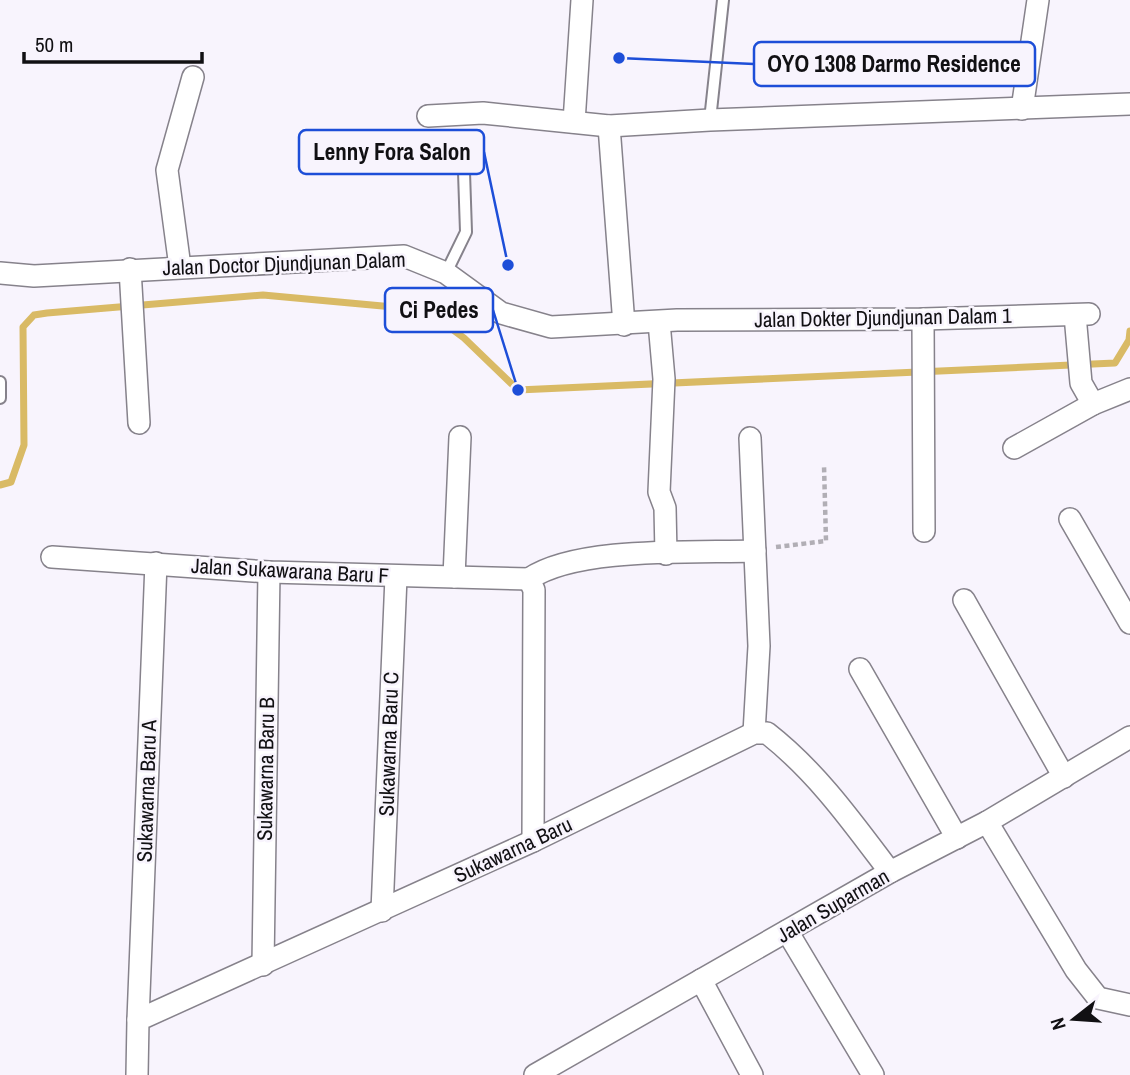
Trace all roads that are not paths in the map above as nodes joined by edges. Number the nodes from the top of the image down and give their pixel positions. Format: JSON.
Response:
{"nodes":[{"id":1,"x":582,"y":0,"type":"edge"},
{"id":2,"x":723,"y":0,"type":"edge"},
{"id":3,"x":1038,"y":0,"type":"edge"},
{"id":4,"x":193,"y":77,"type":"dead end"},
{"id":5,"x":1130,"y":104,"type":"edge"},
{"id":6,"x":1022,"y":109,"type":"junction"},
{"id":7,"x":428,"y":116,"type":"dead end"},
{"id":8,"x":710,"y":120,"type":"junction"},
{"id":9,"x":574,"y":122,"type":"junction"},
{"id":10,"x":609,"y":126,"type":"junction"},
{"id":11,"x":463,"y":142,"type":"dead end"},
{"id":12,"x":180,"y":267,"type":"junction"},
{"id":13,"x":130,"y":269,"type":"junction"},
{"id":14,"x":0,"y":272,"type":"edge"},
{"id":15,"x":446,"y":273,"type":"junction"},
{"id":16,"x":923,"y":319,"type":"junction"},
{"id":17,"x":668,"y":321,"type":"junction"},
{"id":18,"x":624,"y":325,"type":"junction"},
{"id":19,"x":0,"y":383,"type":"edge"},
{"id":20,"x":1130,"y":389,"type":"edge"},
{"id":21,"x":0,"y":398,"type":"edge"},
{"id":22,"x":1093,"y":404,"type":"junction"},
{"id":23,"x":139,"y":423,"type":"dead end"},
{"id":24,"x":460,"y":437,"type":"dead end"},
{"id":25,"x":750,"y":438,"type":"dead end"},
{"id":26,"x":1014,"y":448,"type":"dead end"},
{"id":27,"x":1070,"y":519,"type":"dead end"},
{"id":28,"x":924,"y":530,"type":"dead end"},
{"id":29,"x":755,"y":551,"type":"junction"},
{"id":30,"x":666,"y":554,"type":"junction"},
{"id":31,"x":52,"y":557,"type":"dead end"},
{"id":32,"x":156,"y":563,"type":"junction"},
{"id":33,"x":269,"y":572,"type":"junction"},
{"id":34,"x":396,"y":577,"type":"junction"},
{"id":35,"x":454,"y":577,"type":"junction"},
{"id":36,"x":529,"y":579,"type":"junction"},
{"id":37,"x":964,"y":600,"type":"dead end"},
{"id":38,"x":1130,"y":623,"type":"edge"},
{"id":39,"x":860,"y":669,"type":"dead end"},
{"id":40,"x":754,"y":733,"type":"junction"},
{"id":41,"x":1130,"y":737,"type":"edge"},
{"id":42,"x":1063,"y":777,"type":"junction"},
{"id":43,"x":987,"y":822,"type":"junction"},
{"id":44,"x":957,"y":838,"type":"junction"},
{"id":45,"x":533,"y":841,"type":"junction"},
{"id":46,"x":890,"y":873,"type":"junction"},
{"id":47,"x":382,"y":911,"type":"junction"},
{"id":48,"x":787,"y":931,"type":"junction"},
{"id":49,"x":263,"y":965,"type":"junction"},
{"id":50,"x":701,"y":980,"type":"junction"},
{"id":51,"x":1130,"y":1005,"type":"edge"},
{"id":52,"x":138,"y":1020,"type":"junction"},
{"id":53,"x":565,"y":1068,"type":"edge"},
{"id":54,"x":137,"y":1075,"type":"edge"},
{"id":55,"x":535,"y":1075,"type":"edge"},
{"id":56,"x":752,"y":1075,"type":"edge"},
{"id":57,"x":873,"y":1075,"type":"edge"}],
"edges":[{"from":1,"to":9,"type":"street"},
{"from":2,"to":8,"type":"lane"},
{"from":3,"to":6,"type":"street"},
{"from":4,"to":12,"type":"street"},
{"from":5,"to":6,"type":"street"},
{"from":6,"to":8,"type":"street"},
{"from":7,"to":9,"type":"street"},
{"from":8,"to":10,"type":"street"},
{"from":9,"to":10,"type":"street"},
{"from":10,"to":18,"type":"street"},
{"from":11,"to":15,"type":"lane"},
{"from":12,"to":13,"type":"street","name":"Jalan Doctor Djundjunan Dalam"},
{"from":12,"to":15,"type":"street","name":"Jalan Doctor Djundjunan Dalam"},
{"from":13,"to":14,"type":"street","name":"Jalan Doctor Djundjunan Dalam"},
{"from":13,"to":23,"type":"street"},
{"from":15,"to":18,"type":"street","name":"Jalan Doctor Djundjunan Dalam"},
{"from":16,"to":17,"type":"street","name":"Jalan Dokter Djundjunan Dalam 1"},
{"from":16,"to":22,"type":"street","name":"Jalan Dokter Djundjunan Dalam 1"},
{"from":16,"to":28,"type":"street"},
{"from":17,"to":18,"type":"street","name":"Jalan Doctor Djundjunan Dalam"},
{"from":17,"to":30,"type":"street"},
{"from":19,"to":21,"type":"lane"},
{"from":20,"to":22,"type":"street"},
{"from":22,"to":26,"type":"street"},
{"from":24,"to":35,"type":"street"},
{"from":25,"to":29,"type":"street"},
{"from":27,"to":38,"type":"street"},
{"from":29,"to":30,"type":"street"},
{"from":29,"to":40,"type":"street"},
{"from":30,"to":36,"type":"street"},
{"from":31,"to":32,"type":"street","name":"Jalan Sukawarana Baru F"},
{"from":32,"to":33,"type":"street","name":"Jalan Sukawarana Baru F"},
{"from":32,"to":52,"type":"street","name":"Sukawarna Baru A"},
{"from":33,"to":34,"type":"street","name":"Jalan Sukawarana Baru F"},
{"from":33,"to":49,"type":"street","name":"Sukawarna Baru B"},
{"from":34,"to":35,"type":"street","name":"Jalan Sukawarana Baru F"},
{"from":34,"to":47,"type":"street","name":"Sukawarna Baru C"},
{"from":35,"to":36,"type":"street","name":"Jalan Sukawarana Baru F"},
{"from":36,"to":45,"type":"street"},
{"from":37,"to":42,"type":"street"},
{"from":39,"to":44,"type":"street"},
{"from":40,"to":45,"type":"street","name":"Sukawarna Baru"},
{"from":40,"to":46,"type":"street"},
{"from":41,"to":42,"type":"street","name":"Jalan Suparman"},
{"from":42,"to":43,"type":"street","name":"Jalan Suparman"},
{"from":43,"to":44,"type":"street","name":"Jalan Suparman"},
{"from":43,"to":51,"type":"street"},
{"from":44,"to":46,"type":"street","name":"Jalan Suparman"},
{"from":45,"to":47,"type":"street","name":"Sukawarna Baru"},
{"from":46,"to":48,"type":"street","name":"Jalan Suparman"},
{"from":47,"to":49,"type":"street","name":"Sukawarna Baru"},
{"from":48,"to":50,"type":"street","name":"Jalan Suparman"},
{"from":48,"to":57,"type":"street"},
{"from":49,"to":52,"type":"street","name":"Sukawarna Baru"},
{"from":50,"to":53,"type":"street","name":"Jalan Suparman"},
{"from":50,"to":56,"type":"street"},
{"from":52,"to":54,"type":"street"},
{"from":53,"to":55,"type":"street","name":"Jalan Suparman"}]}
